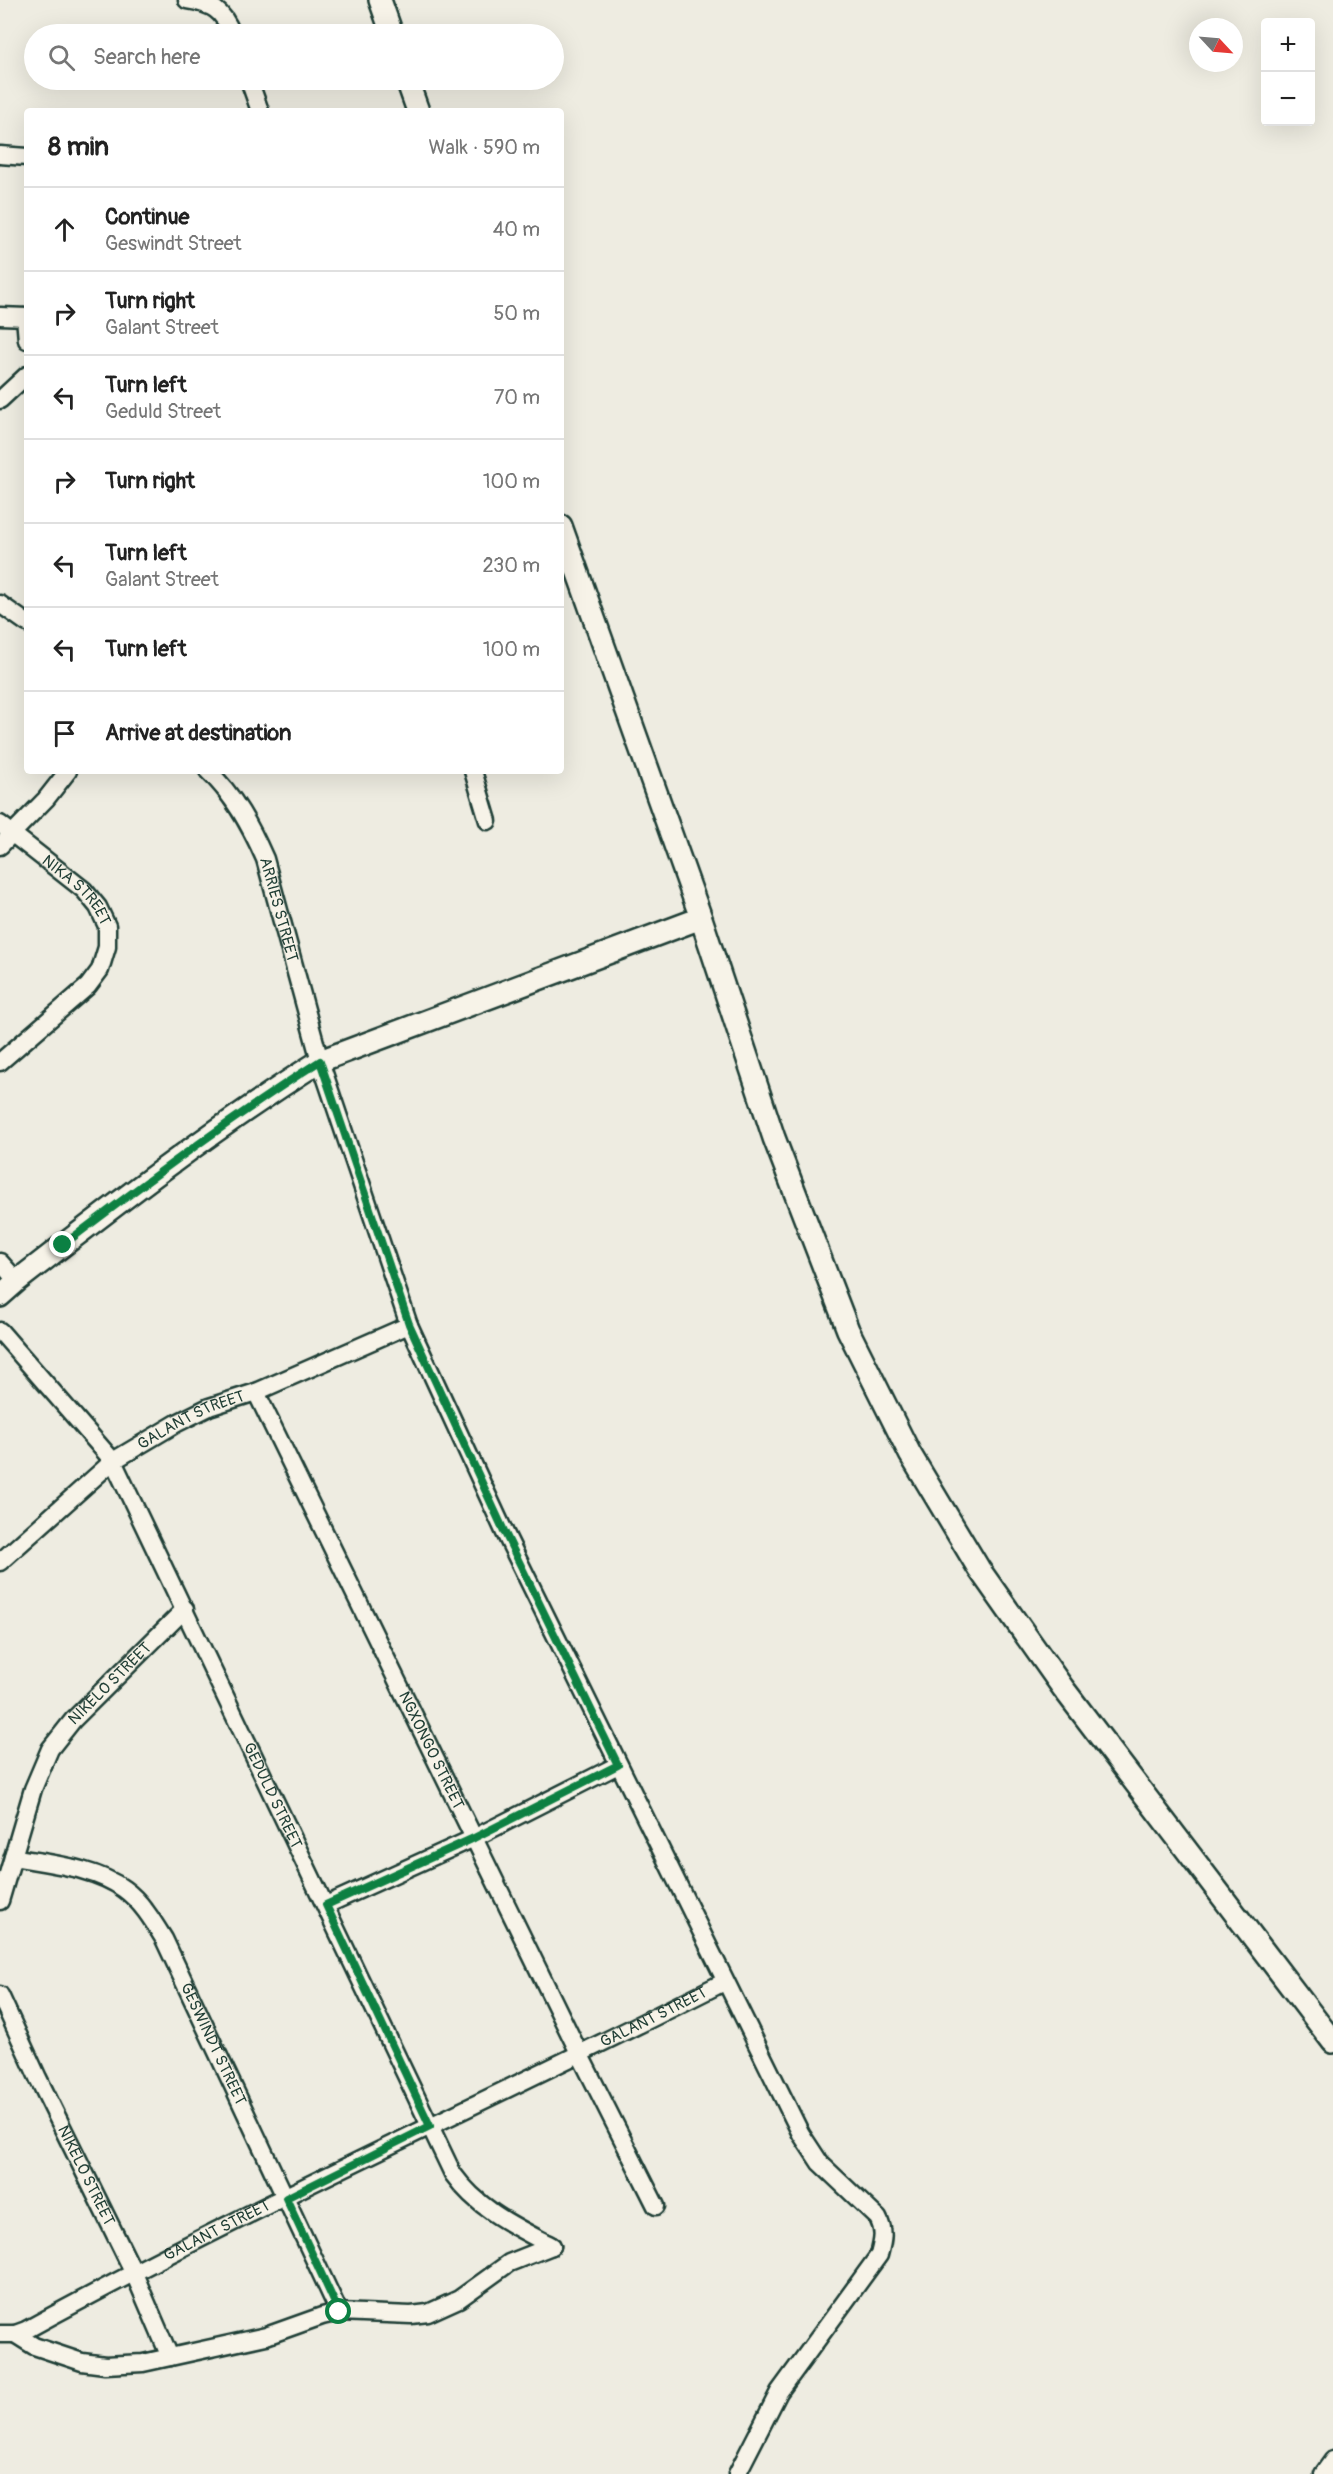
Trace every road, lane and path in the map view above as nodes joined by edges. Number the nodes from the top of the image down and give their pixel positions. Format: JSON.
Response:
{"nodes":[{"id":1,"x":187,"y":0,"type":"edge"},
{"id":2,"x":380,"y":0,"type":"edge"},
{"id":3,"x":228,"y":24,"type":"edge"},
{"id":4,"x":388,"y":24,"type":"edge"},
{"id":5,"x":253,"y":90,"type":"edge"},
{"id":6,"x":411,"y":90,"type":"edge"},
{"id":7,"x":259,"y":108,"type":"edge"},
{"id":8,"x":417,"y":108,"type":"edge"},
{"id":9,"x":0,"y":155,"type":"edge"},
{"id":10,"x":24,"y":157,"type":"edge"},
{"id":11,"x":0,"y":316,"type":"edge"},
{"id":12,"x":24,"y":317,"type":"edge"},
{"id":13,"x":24,"y":378,"type":"edge"},
{"id":14,"x":0,"y":400,"type":"edge"},
{"id":15,"x":564,"y":534,"type":"edge"},
{"id":16,"x":0,"y":604,"type":"edge"},
{"id":17,"x":24,"y":621,"type":"edge"},
{"id":18,"x":66,"y":774,"type":"edge"},
{"id":19,"x":211,"y":774,"type":"edge"},
{"id":20,"x":474,"y":774,"type":"edge"},
{"id":21,"x":488,"y":821,"type":"dead end"},
{"id":22,"x":0,"y":824,"type":"edge"},
{"id":23,"x":14,"y":834,"type":"junction"},
{"id":24,"x":0,"y":846,"type":"edge"},
{"id":25,"x":701,"y":918,"type":"junction"},
{"id":26,"x":320,"y":1061,"type":"junction"},
{"id":27,"x":0,"y":1062,"type":"edge"},
{"id":28,"x":0,"y":1262,"type":"edge"},
{"id":29,"x":17,"y":1281,"type":"junction"},
{"id":30,"x":0,"y":1296,"type":"edge"},
{"id":31,"x":409,"y":1324,"type":"junction"},
{"id":32,"x":0,"y":1331,"type":"edge"},
{"id":33,"x":256,"y":1392,"type":"junction"},
{"id":34,"x":113,"y":1461,"type":"junction"},
{"id":35,"x":0,"y":1562,"type":"edge"},
{"id":36,"x":185,"y":1609,"type":"junction"},
{"id":37,"x":618,"y":1765,"type":"junction"},
{"id":38,"x":474,"y":1838,"type":"junction"},
{"id":39,"x":13,"y":1857,"type":"junction"},
{"id":40,"x":0,"y":1901,"type":"edge"},
{"id":41,"x":326,"y":1905,"type":"junction"},
{"id":42,"x":724,"y":1982,"type":"junction"},
{"id":43,"x":0,"y":1995,"type":"edge"},
{"id":44,"x":1333,"y":2042,"type":"edge"},
{"id":45,"x":580,"y":2055,"type":"junction"},
{"id":46,"x":430,"y":2126,"type":"junction"},
{"id":47,"x":286,"y":2198,"type":"junction"},
{"id":48,"x":656,"y":2206,"type":"dead end"},
{"id":49,"x":133,"y":2271,"type":"junction"},
{"id":50,"x":339,"y":2312,"type":"junction"},
{"id":51,"x":7,"y":2334,"type":"edge"},
{"id":52,"x":170,"y":2357,"type":"junction"},
{"id":53,"x":1333,"y":2460,"type":"edge"},
{"id":54,"x":737,"y":2474,"type":"edge"},
{"id":55,"x":1323,"y":2474,"type":"edge"}],
"edges":[{"from":1,"to":3,"type":"street"},
{"from":2,"to":4,"type":"street"},
{"from":5,"to":7,"type":"street"},
{"from":6,"to":8,"type":"street"},
{"from":9,"to":10,"type":"street"},
{"from":11,"to":12,"type":"street"},
{"from":13,"to":14,"type":"street"},
{"from":15,"to":25,"type":"street"},
{"from":16,"to":17,"type":"street"},
{"from":18,"to":23,"type":"street"},
{"from":19,"to":26,"type":"street","name":"ARRIES STREET"},
{"from":20,"to":21,"type":"street"},
{"from":22,"to":23,"type":"street","name":"NIKA STREET"},
{"from":23,"to":24,"type":"street"},
{"from":23,"to":27,"type":"street","name":"NIKA STREET"},
{"from":25,"to":26,"type":"street"},
{"from":25,"to":44,"type":"street"},
{"from":26,"to":29,"type":"street"},
{"from":26,"to":31,"type":"street","name":"GALANT STREET"},
{"from":28,"to":29,"type":"street"},
{"from":29,"to":30,"type":"street"},
{"from":31,"to":33,"type":"street","name":"GALANT STREET"},
{"from":31,"to":37,"type":"street","name":"GALANT STREET"},
{"from":32,"to":34,"type":"street","name":"GEDULD STREET"},
{"from":33,"to":34,"type":"street","name":"GALANT STREET"},
{"from":33,"to":38,"type":"street","name":"NGXONGO STREET"},
{"from":34,"to":35,"type":"street","name":"GALANT STREET"},
{"from":34,"to":36,"type":"street","name":"GEDULD STREET"},
{"from":36,"to":39,"type":"street","name":"NIKELO STREET"},
{"from":36,"to":41,"type":"street","name":"GEDULD STREET"},
{"from":37,"to":38,"type":"street"},
{"from":37,"to":42,"type":"street","name":"GALANT STREET"},
{"from":38,"to":41,"type":"street"},
{"from":38,"to":45,"type":"street","name":"NGXONGO STREET"},
{"from":39,"to":40,"type":"street","name":"NIKELO STREET"},
{"from":39,"to":47,"type":"street","name":"GESWINDT STREET"},
{"from":41,"to":46,"type":"street","name":"GEDULD STREET"},
{"from":42,"to":45,"type":"street","name":"GALANT STREET"},
{"from":42,"to":54,"type":"street","name":"GALANT STREET"},
{"from":43,"to":49,"type":"street","name":"NIKELO STREET"},
{"from":45,"to":46,"type":"street","name":"GALANT STREET"},
{"from":45,"to":48,"type":"street","name":"NGXONGO STREET"},
{"from":46,"to":47,"type":"street","name":"GALANT STREET"},
{"from":46,"to":50,"type":"street","name":"GEDULD STREET"},
{"from":47,"to":49,"type":"street","name":"GALANT STREET"},
{"from":47,"to":50,"type":"street","name":"GESWINDT STREET"},
{"from":49,"to":51,"type":"street","name":"GALANT STREET"},
{"from":49,"to":52,"type":"street","name":"NIKELO STREET"},
{"from":50,"to":52,"type":"street"},
{"from":51,"to":52,"type":"street"},
{"from":53,"to":55,"type":"street"}]}
